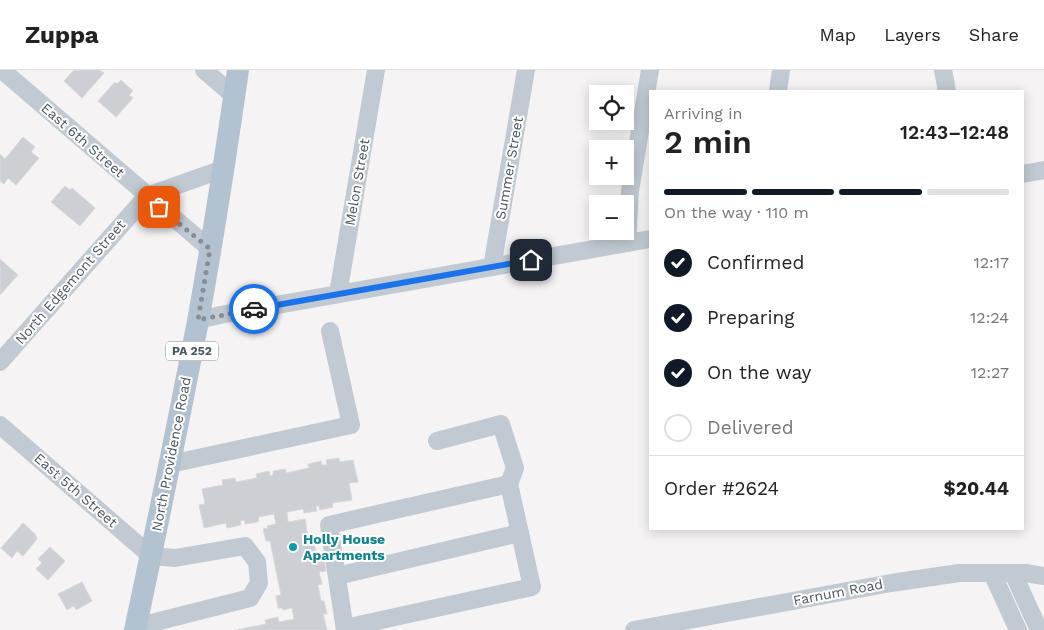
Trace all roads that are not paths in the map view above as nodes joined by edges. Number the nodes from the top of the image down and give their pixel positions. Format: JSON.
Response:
{"nodes":[{"id":1,"x":2,"y":70,"type":"edge"},
{"id":2,"x":204,"y":70,"type":"edge"},
{"id":3,"x":238,"y":70,"type":"edge"},
{"id":4,"x":376,"y":70,"type":"edge"},
{"id":5,"x":526,"y":70,"type":"edge"},
{"id":6,"x":650,"y":70,"type":"edge"},
{"id":7,"x":781,"y":70,"type":"edge"},
{"id":8,"x":943,"y":70,"type":"edge"},
{"id":9,"x":778,"y":90,"type":"edge"},
{"id":10,"x":947,"y":90,"type":"edge"},
{"id":11,"x":234,"y":96,"type":"junction"},
{"id":12,"x":223,"y":169,"type":"junction"},
{"id":13,"x":1044,"y":170,"type":"edge"},
{"id":14,"x":1024,"y":174,"type":"edge"},
{"id":15,"x":147,"y":196,"type":"junction"},
{"id":16,"x":649,"y":239,"type":"edge"},
{"id":17,"x":627,"y":243,"type":"junction"},
{"id":18,"x":210,"y":249,"type":"junction"},
{"id":19,"x":492,"y":267,"type":"junction"},
{"id":20,"x":338,"y":294,"type":"junction"},
{"id":21,"x":198,"y":320,"type":"junction"},
{"id":22,"x":330,"y":331,"type":"dead end"},
{"id":23,"x":0,"y":362,"type":"edge"},
{"id":24,"x":0,"y":425,"type":"edge"},
{"id":25,"x":436,"y":441,"type":"dead end"},
{"id":26,"x":170,"y":464,"type":"junction"},
{"id":27,"x":509,"y":484,"type":"junction"},
{"id":28,"x":520,"y":532,"type":"junction"},
{"id":29,"x":151,"y":556,"type":"junction"},
{"id":30,"x":992,"y":573,"type":"junction"},
{"id":31,"x":1013,"y":573,"type":"junction"},
{"id":32,"x":337,"y":576,"type":"junction"},
{"id":33,"x":1044,"y":576,"type":"edge"},
{"id":34,"x":136,"y":628,"type":"edge"},
{"id":35,"x":345,"y":629,"type":"edge"},
{"id":36,"x":634,"y":630,"type":"edge"},
{"id":37,"x":1018,"y":630,"type":"edge"},
{"id":38,"x":1039,"y":630,"type":"edge"}],
"edges":[{"from":1,"to":15,"type":"street","name":"East 6th Street"},
{"from":2,"to":11,"type":"street"},
{"from":3,"to":11,"type":"main road","name":"North Providence Road","number":"PA 252"},
{"from":4,"to":20,"type":"street","name":"Melon Street"},
{"from":5,"to":19,"type":"street","name":"Summer Street"},
{"from":6,"to":17,"type":"street"},
{"from":7,"to":9,"type":"street"},
{"from":8,"to":10,"type":"street"},
{"from":11,"to":12,"type":"main road","name":"North Providence Road","number":"PA 252"},
{"from":12,"to":15,"type":"street","name":"North Edgemont Street"},
{"from":12,"to":18,"type":"main road","name":"North Providence Road","number":"PA 252"},
{"from":13,"to":14,"type":"street"},
{"from":15,"to":18,"type":"street","name":"East 6th Street"},
{"from":15,"to":23,"type":"street","name":"North Edgemont Street"},
{"from":16,"to":17,"type":"street"},
{"from":17,"to":19,"type":"street"},
{"from":18,"to":21,"type":"main road","name":"North Providence Road","number":"PA 252"},
{"from":19,"to":20,"type":"street"},
{"from":20,"to":21,"type":"street"},
{"from":21,"to":26,"type":"main road","name":"North Providence Road","number":"PA 252"},
{"from":22,"to":26,"type":"street"},
{"from":24,"to":29,"type":"street","name":"East 5th Street"},
{"from":25,"to":27,"type":"street"},
{"from":26,"to":29,"type":"main road","name":"North Providence Road","number":"PA 252"},
{"from":27,"to":28,"type":"street"},
{"from":27,"to":32,"type":"street"},
{"from":28,"to":32,"type":"street"},
{"from":28,"to":35,"type":"street"},
{"from":29,"to":34,"type":"main road","name":"North Providence Road","number":"PA 252"},
{"from":29,"to":34,"type":"street"},
{"from":30,"to":31,"type":"street","name":"Farnum Road"},
{"from":30,"to":36,"type":"street","name":"Farnum Road"},
{"from":30,"to":37,"type":"street"},
{"from":31,"to":33,"type":"street","name":"Farnum Road"},
{"from":31,"to":38,"type":"street"},
{"from":32,"to":35,"type":"street"}]}
